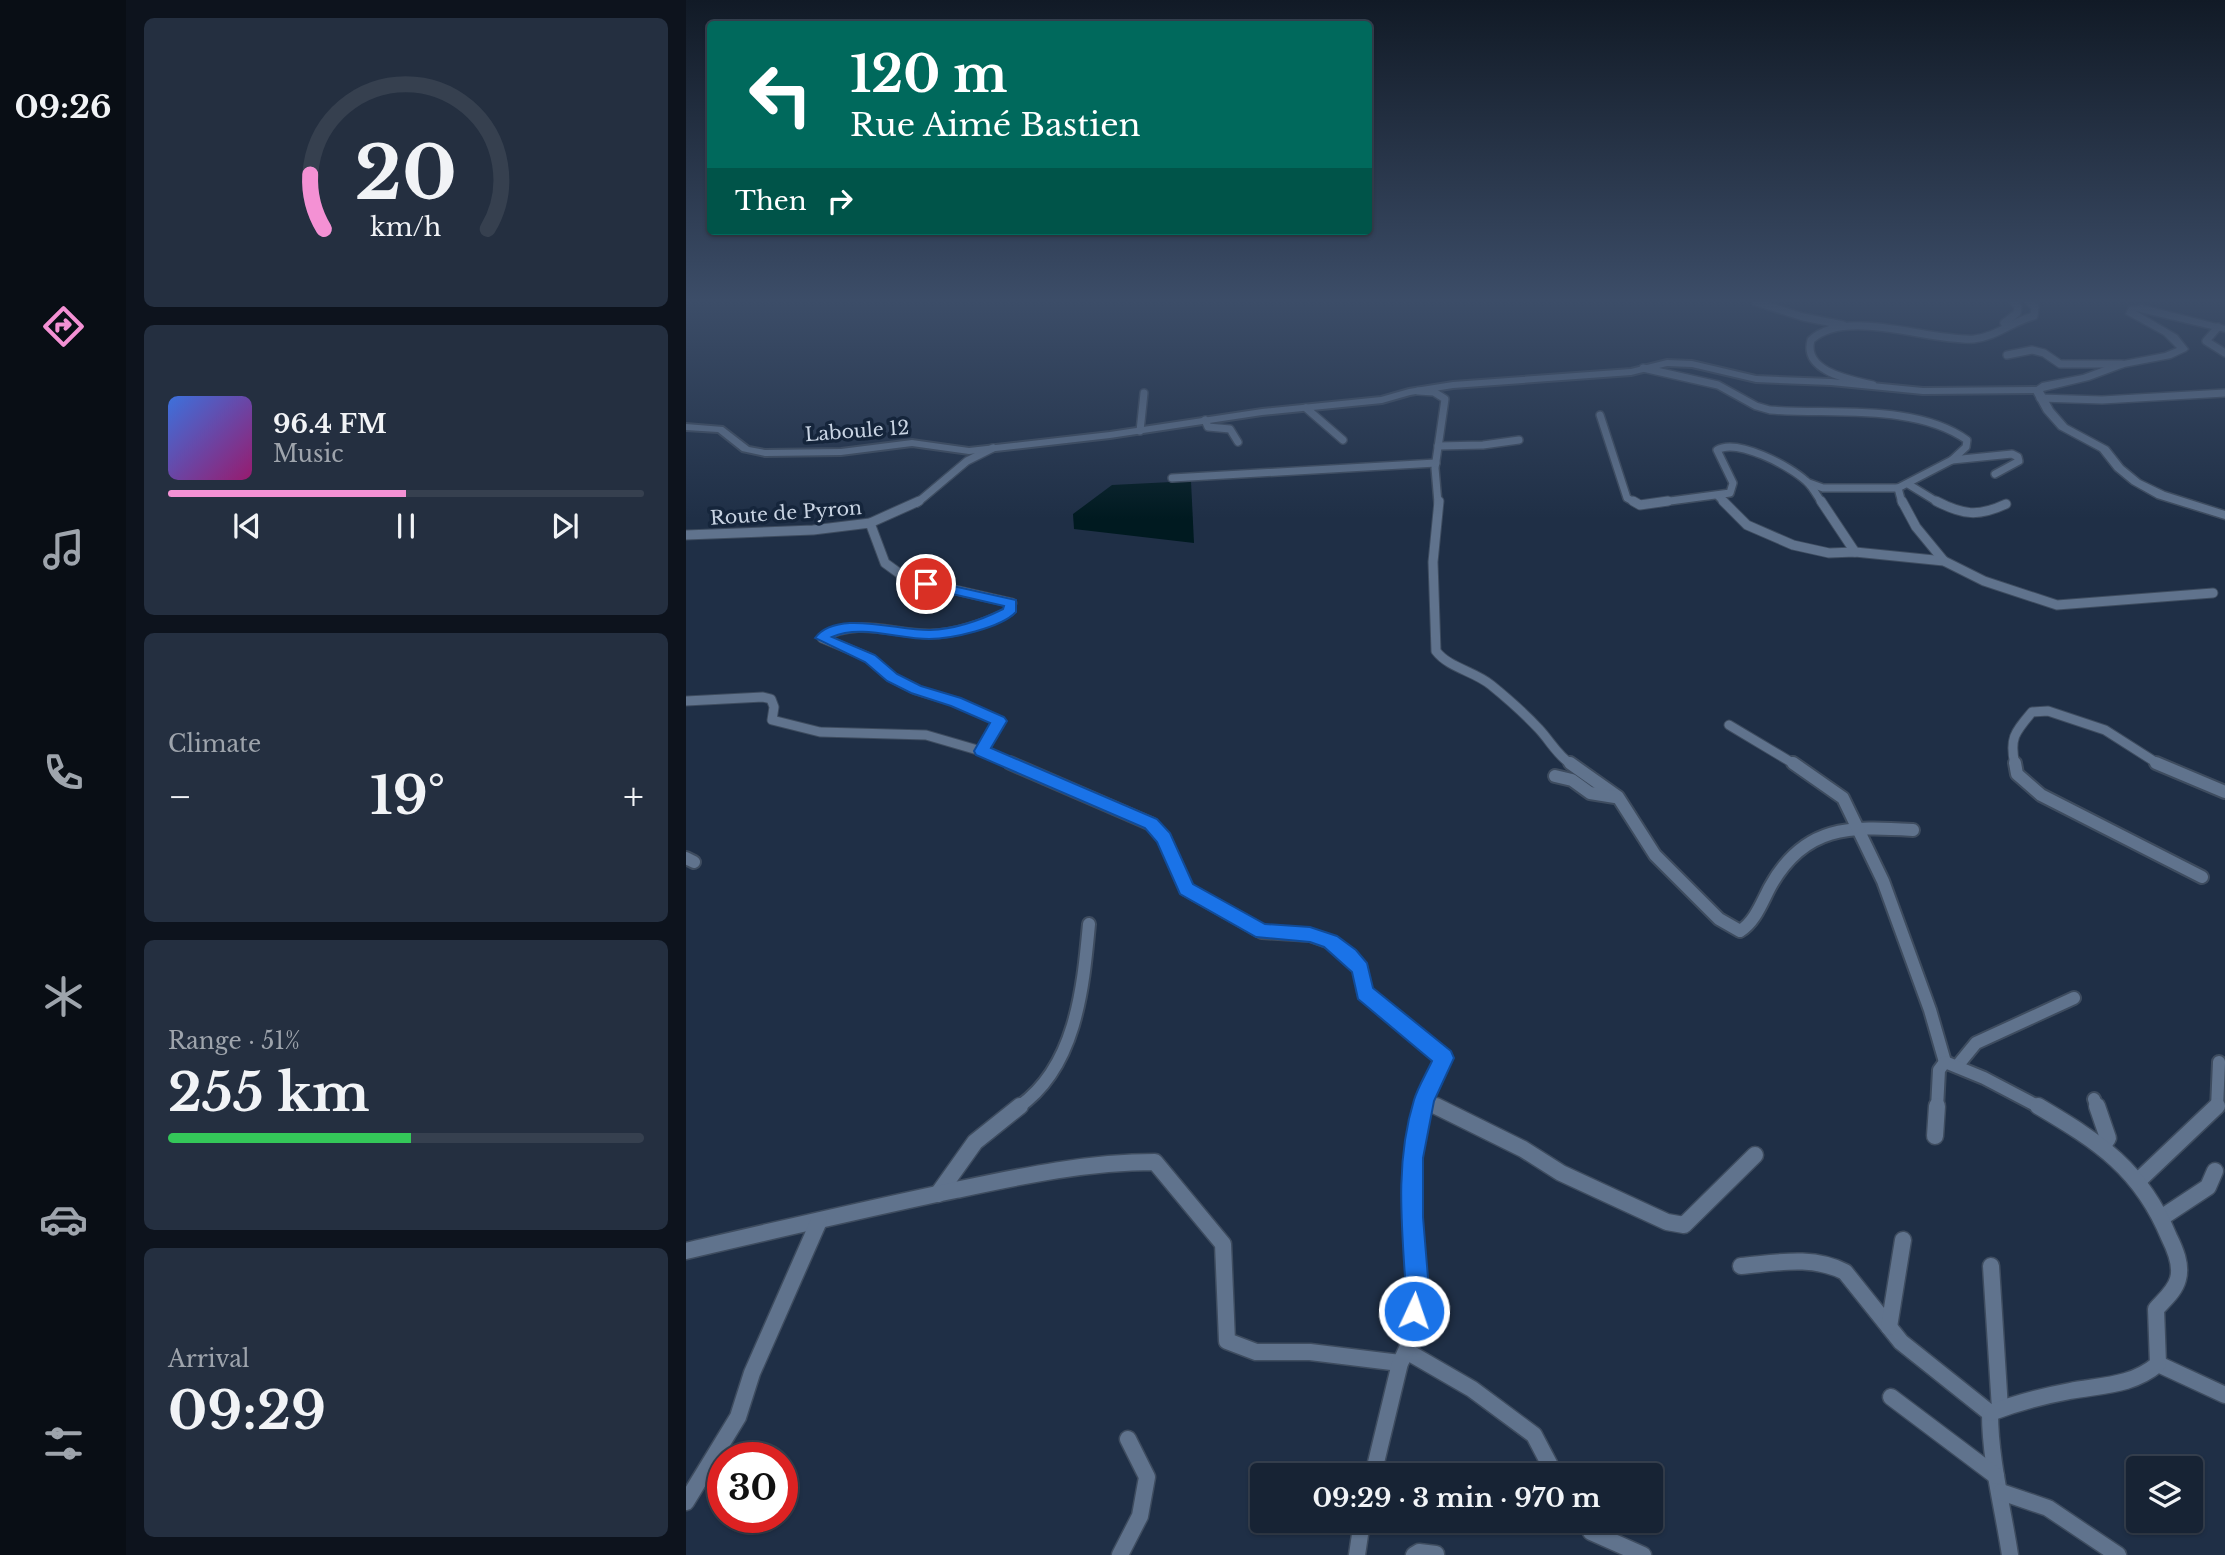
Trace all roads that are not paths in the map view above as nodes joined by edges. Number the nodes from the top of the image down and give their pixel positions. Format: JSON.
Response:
{"nodes":[{"id":1,"x":1596,"y":375,"type":"edge"},
{"id":2,"x":1672,"y":375,"type":"edge"},
{"id":3,"x":1736,"y":375,"type":"edge"},
{"id":4,"x":1840,"y":375,"type":"edge"},
{"id":5,"x":2094,"y":375,"type":"edge"},
{"id":6,"x":1882,"y":388,"type":"junction"},
{"id":7,"x":1418,"y":391,"type":"junction"},
{"id":8,"x":1144,"y":393,"type":"dead end"},
{"id":9,"x":2225,"y":393,"type":"edge"},
{"id":10,"x":2038,"y":394,"type":"junction"},
{"id":11,"x":1307,"y":408,"type":"junction"},
{"id":12,"x":1600,"y":415,"type":"dead end"},
{"id":13,"x":1205,"y":420,"type":"junction"},
{"id":14,"x":686,"y":427,"type":"edge"},
{"id":15,"x":1140,"y":431,"type":"junction"},
{"id":16,"x":1343,"y":440,"type":"dead end"},
{"id":17,"x":1519,"y":440,"type":"dead end"},
{"id":18,"x":1238,"y":442,"type":"dead end"},
{"id":19,"x":1438,"y":446,"type":"junction"},
{"id":20,"x":970,"y":454,"type":"junction"},
{"id":21,"x":1952,"y":460,"type":"junction"},
{"id":22,"x":1436,"y":463,"type":"junction"},
{"id":23,"x":1995,"y":474,"type":"dead end"},
{"id":24,"x":1172,"y":478,"type":"dead end"},
{"id":25,"x":1809,"y":483,"type":"junction"},
{"id":26,"x":1908,"y":484,"type":"junction"},
{"id":27,"x":1898,"y":488,"type":"junction"},
{"id":28,"x":1718,"y":496,"type":"junction"},
{"id":29,"x":2006,"y":503,"type":"dead end"},
{"id":30,"x":2225,"y":515,"type":"edge"},
{"id":31,"x":870,"y":523,"type":"junction"},
{"id":32,"x":686,"y":535,"type":"edge"},
{"id":33,"x":1855,"y":552,"type":"junction"},
{"id":34,"x":1944,"y":561,"type":"junction"},
{"id":35,"x":2213,"y":593,"type":"dead end"},
{"id":36,"x":686,"y":701,"type":"edge"},
{"id":37,"x":1729,"y":724,"type":"dead end"},
{"id":38,"x":981,"y":751,"type":"junction"},
{"id":39,"x":1555,"y":776,"type":"dead end"},
{"id":40,"x":2225,"y":792,"type":"edge"},
{"id":41,"x":1618,"y":797,"type":"junction"},
{"id":42,"x":1855,"y":827,"type":"junction"},
{"id":43,"x":1913,"y":830,"type":"dead end"},
{"id":44,"x":2202,"y":877,"type":"dead end"},
{"id":45,"x":1089,"y":925,"type":"dead end"},
{"id":46,"x":2074,"y":998,"type":"dead end"},
{"id":47,"x":2219,"y":1062,"type":"dead end"},
{"id":48,"x":1951,"y":1064,"type":"junction"},
{"id":49,"x":2094,"y":1099,"type":"dead end"},
{"id":50,"x":1424,"y":1100,"type":"junction"},
{"id":51,"x":1935,"y":1136,"type":"dead end"},
{"id":52,"x":2102,"y":1147,"type":"junction"},
{"id":53,"x":1755,"y":1154,"type":"dead end"},
{"id":54,"x":2215,"y":1171,"type":"dead end"},
{"id":55,"x":2137,"y":1181,"type":"junction"},
{"id":56,"x":938,"y":1195,"type":"junction"},
{"id":57,"x":2161,"y":1218,"type":"junction"},
{"id":58,"x":819,"y":1221,"type":"junction"},
{"id":59,"x":1903,"y":1240,"type":"dead end"},
{"id":60,"x":686,"y":1251,"type":"edge"},
{"id":61,"x":1741,"y":1266,"type":"dead end"},
{"id":62,"x":1991,"y":1266,"type":"dead end"},
{"id":63,"x":1889,"y":1327,"type":"junction"},
{"id":64,"x":1404,"y":1358,"type":"junction"},
{"id":65,"x":2158,"y":1364,"type":"junction"},
{"id":66,"x":2225,"y":1395,"type":"edge"},
{"id":67,"x":1891,"y":1397,"type":"dead end"},
{"id":68,"x":1995,"y":1411,"type":"junction"},
{"id":69,"x":1128,"y":1439,"type":"dead end"},
{"id":70,"x":1376,"y":1463,"type":"edge"},
{"id":71,"x":1549,"y":1463,"type":"edge"},
{"id":72,"x":1998,"y":1484,"type":"junction"},
{"id":73,"x":686,"y":1502,"type":"edge"},
{"id":74,"x":1361,"y":1533,"type":"edge"},
{"id":75,"x":1593,"y":1533,"type":"edge"},
{"id":76,"x":1360,"y":1554,"type":"edge"},
{"id":77,"x":1436,"y":1554,"type":"edge"},
{"id":78,"x":1120,"y":1555,"type":"edge"},
{"id":79,"x":1414,"y":1555,"type":"edge"},
{"id":80,"x":1643,"y":1555,"type":"edge"},
{"id":81,"x":2010,"y":1555,"type":"edge"},
{"id":82,"x":2118,"y":1555,"type":"edge"}],
"edges":[{"from":1,"to":7,"type":"street","name":"Laboule 12"},
{"from":2,"to":21,"type":"street"},
{"from":3,"to":6,"type":"street","name":"Laboule 12"},
{"from":4,"to":6,"type":"street"},
{"from":5,"to":10,"type":"main road"},
{"from":6,"to":10,"type":"street","name":"Laboule 12"},
{"from":7,"to":11,"type":"street","name":"Laboule 12"},
{"from":7,"to":19,"type":"street"},
{"from":8,"to":15,"type":"street"},
{"from":9,"to":10,"type":"street"},
{"from":10,"to":30,"type":"main road"},
{"from":11,"to":13,"type":"street","name":"Laboule 12"},
{"from":11,"to":16,"type":"street"},
{"from":12,"to":28,"type":"street"},
{"from":13,"to":15,"type":"street","name":"Laboule 12"},
{"from":13,"to":18,"type":"street"},
{"from":14,"to":20,"type":"street","name":"Laboule 12"},
{"from":15,"to":20,"type":"street","name":"Laboule 12"},
{"from":17,"to":19,"type":"street"},
{"from":19,"to":22,"type":"street"},
{"from":20,"to":31,"type":"street","name":"Route de Pyron"},
{"from":21,"to":23,"type":"street"},
{"from":21,"to":26,"type":"street"},
{"from":22,"to":24,"type":"street"},
{"from":22,"to":41,"type":"street"},
{"from":25,"to":27,"type":"street"},
{"from":25,"to":28,"type":"street"},
{"from":25,"to":33,"type":"street"},
{"from":26,"to":27,"type":"street"},
{"from":26,"to":29,"type":"street"},
{"from":27,"to":34,"type":"street"},
{"from":28,"to":33,"type":"street"},
{"from":31,"to":32,"type":"street","name":"Route de Pyron"},
{"from":31,"to":38,"type":"street"},
{"from":33,"to":34,"type":"street"},
{"from":34,"to":35,"type":"street"},
{"from":36,"to":38,"type":"street"},
{"from":37,"to":42,"type":"street"},
{"from":38,"to":50,"type":"street"},
{"from":39,"to":41,"type":"street"},
{"from":40,"to":44,"type":"street"},
{"from":41,"to":42,"type":"street"},
{"from":42,"to":43,"type":"street"},
{"from":42,"to":48,"type":"street"},
{"from":45,"to":56,"type":"street"},
{"from":46,"to":48,"type":"street"},
{"from":47,"to":55,"type":"street"},
{"from":48,"to":51,"type":"street"},
{"from":48,"to":52,"type":"street"},
{"from":49,"to":52,"type":"street"},
{"from":50,"to":53,"type":"street"},
{"from":50,"to":64,"type":"street"},
{"from":52,"to":55,"type":"street"},
{"from":54,"to":57,"type":"street"},
{"from":55,"to":57,"type":"street"},
{"from":56,"to":58,"type":"street"},
{"from":56,"to":64,"type":"street"},
{"from":57,"to":65,"type":"street"},
{"from":58,"to":60,"type":"street"},
{"from":58,"to":73,"type":"street"},
{"from":59,"to":63,"type":"street"},
{"from":61,"to":63,"type":"street"},
{"from":62,"to":68,"type":"street"},
{"from":63,"to":68,"type":"street"},
{"from":64,"to":70,"type":"street"},
{"from":64,"to":71,"type":"street"},
{"from":65,"to":66,"type":"street"},
{"from":65,"to":68,"type":"street"},
{"from":67,"to":72,"type":"street"},
{"from":68,"to":72,"type":"street"},
{"from":69,"to":78,"type":"street"},
{"from":72,"to":81,"type":"street"},
{"from":72,"to":82,"type":"street"},
{"from":74,"to":76,"type":"street"},
{"from":75,"to":80,"type":"street"},
{"from":77,"to":79,"type":"street"}]}
